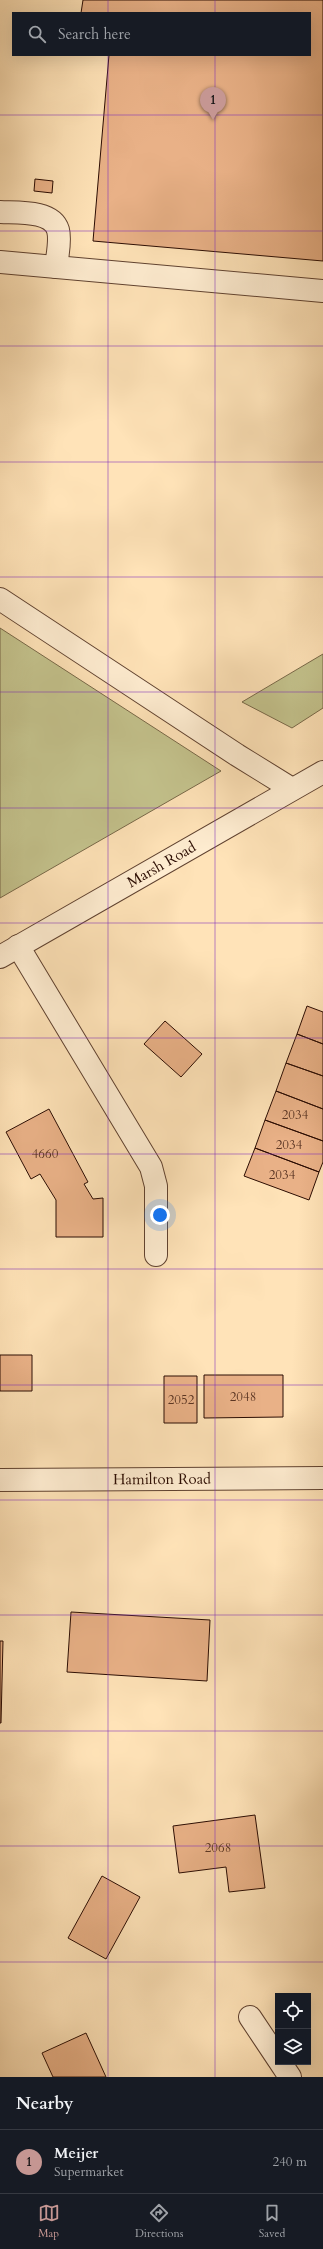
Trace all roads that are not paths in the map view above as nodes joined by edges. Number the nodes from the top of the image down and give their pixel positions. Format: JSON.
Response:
{"nodes":[{"id":1,"x":0,"y":212,"type":"edge"},
{"id":2,"x":0,"y":262,"type":"edge"},
{"id":3,"x":56,"y":267,"type":"junction"},
{"id":4,"x":323,"y":292,"type":"edge"},
{"id":5,"x":0,"y":599,"type":"edge"},
{"id":6,"x":323,"y":772,"type":"edge"},
{"id":7,"x":292,"y":789,"type":"junction"},
{"id":8,"x":9,"y":952,"type":"edge"},
{"id":9,"x":156,"y":1255,"type":"dead end"},
{"id":10,"x":323,"y":1478,"type":"edge"},
{"id":11,"x":0,"y":1480,"type":"edge"},
{"id":12,"x":250,"y":2017,"type":"dead end"},
{"id":13,"x":275,"y":2054,"type":"edge"},
{"id":14,"x":282,"y":2065,"type":"edge"},
{"id":15,"x":290,"y":2077,"type":"edge"}],
"edges":[{"from":1,"to":3,"type":"street"},
{"from":2,"to":3,"type":"street"},
{"from":3,"to":4,"type":"street"},
{"from":5,"to":7,"type":"street"},
{"from":6,"to":7,"type":"street","name":"Marsh Road"},
{"from":7,"to":8,"type":"street","name":"Marsh Road"},
{"from":8,"to":9,"type":"street"},
{"from":10,"to":11,"type":"street","name":"Hamilton Road"},
{"from":12,"to":13,"type":"street"},
{"from":14,"to":15,"type":"street"}]}
